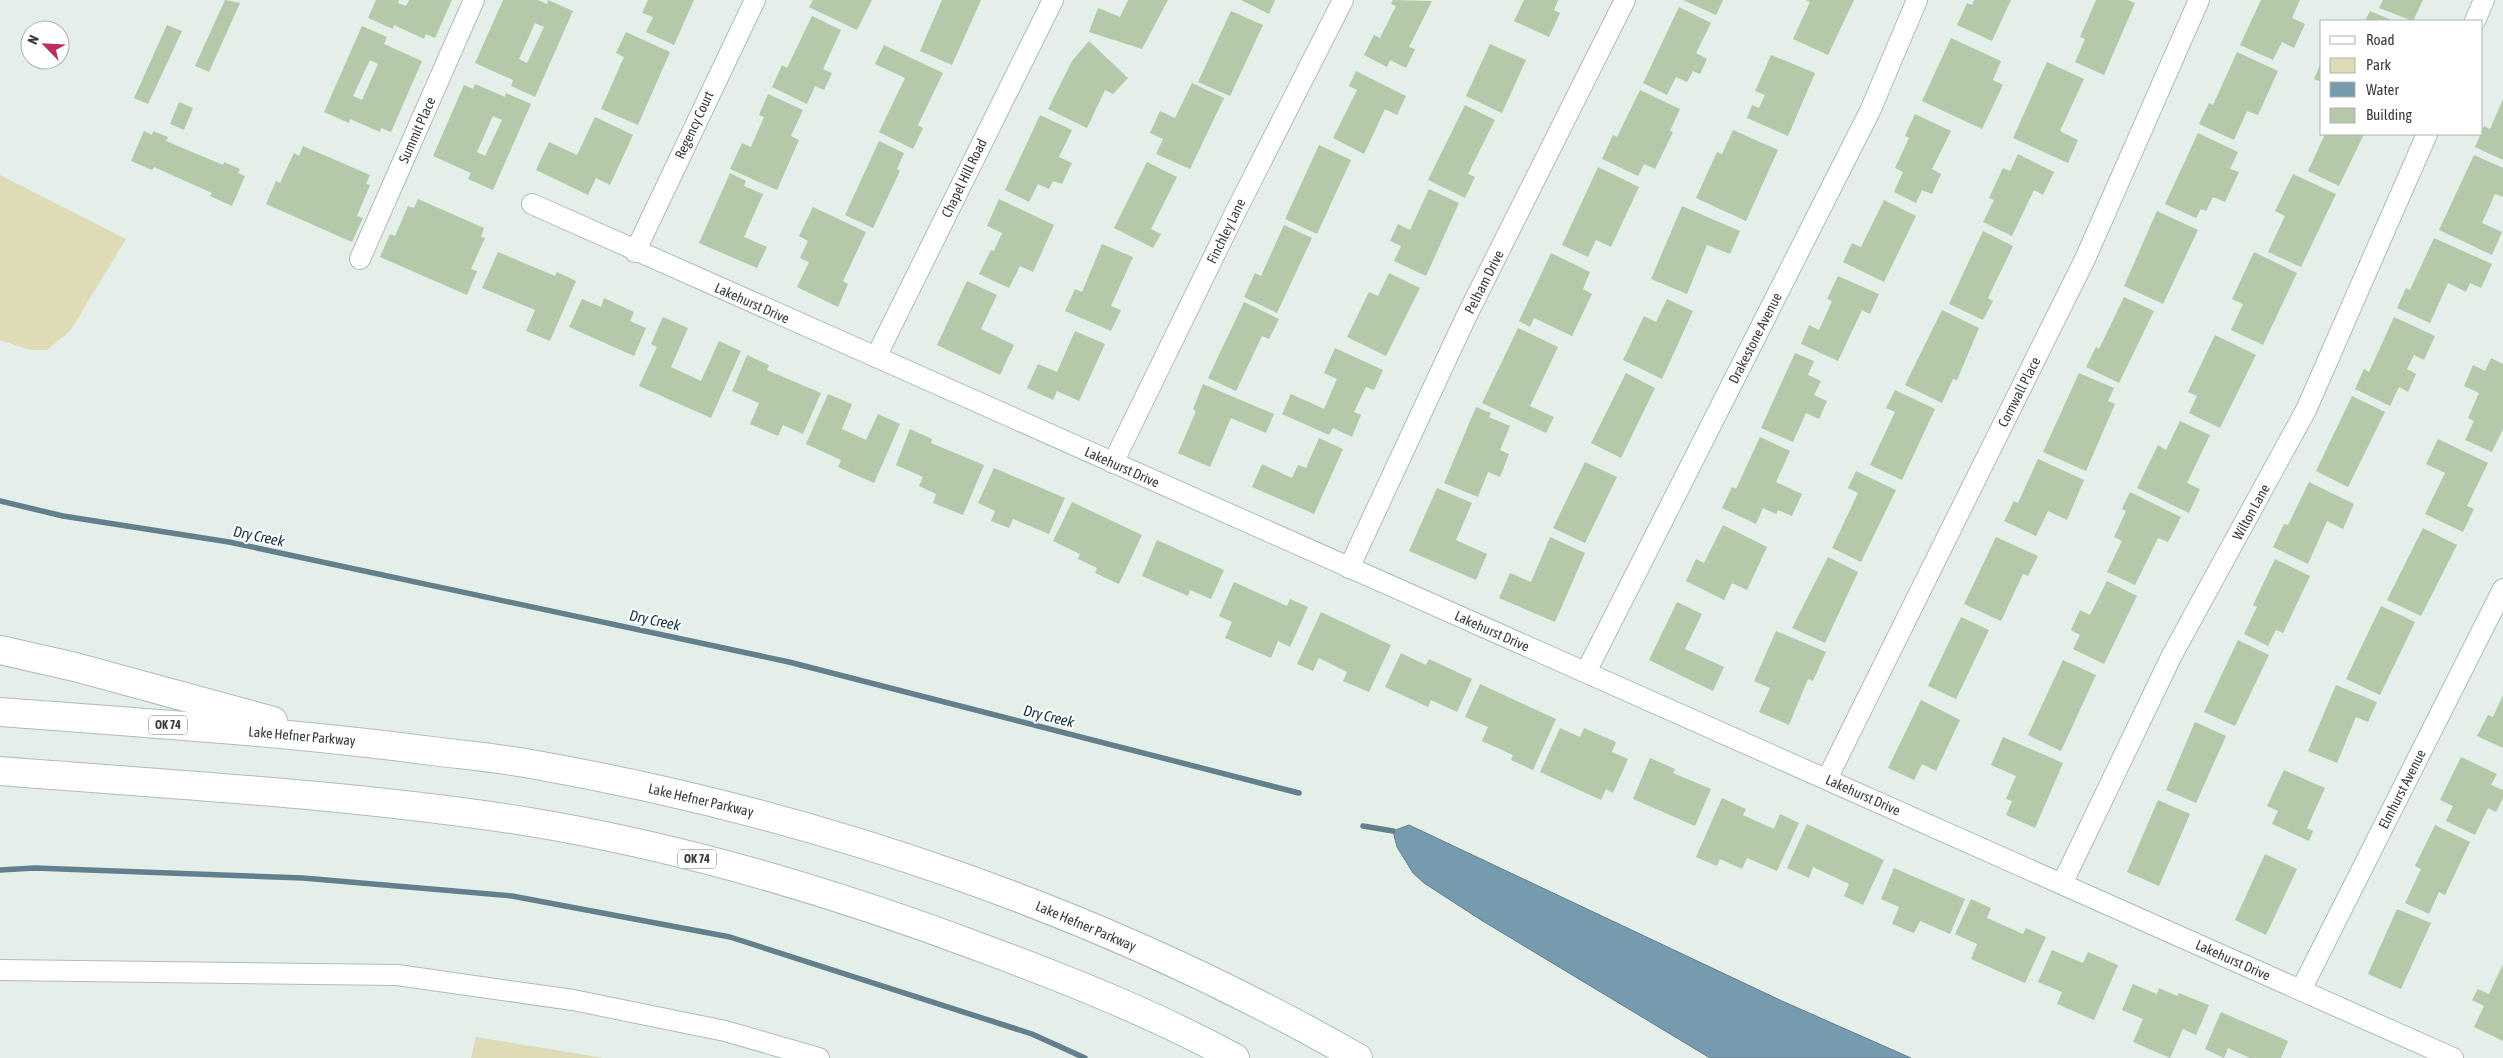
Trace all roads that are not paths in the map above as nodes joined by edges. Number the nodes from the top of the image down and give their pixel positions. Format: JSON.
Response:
{"nodes":[{"id":1,"x":474,"y":0,"type":"edge"},
{"id":2,"x":755,"y":0,"type":"edge"},
{"id":3,"x":1053,"y":0,"type":"edge"},
{"id":4,"x":1343,"y":0,"type":"edge"},
{"id":5,"x":1625,"y":0,"type":"edge"},
{"id":6,"x":1917,"y":0,"type":"edge"},
{"id":7,"x":2199,"y":0,"type":"edge"},
{"id":8,"x":2484,"y":0,"type":"edge"},
{"id":9,"x":2476,"y":20,"type":"edge"},
{"id":10,"x":2427,"y":135,"type":"edge"},
{"id":11,"x":532,"y":204,"type":"dead end"},
{"id":12,"x":635,"y":252,"type":"junction"},
{"id":13,"x":360,"y":259,"type":"dead end"},
{"id":14,"x":876,"y":357,"type":"junction"},
{"id":15,"x":1113,"y":463,"type":"junction"},
{"id":16,"x":1349,"y":568,"type":"junction"},
{"id":17,"x":2503,"y":589,"type":"edge"},
{"id":18,"x":0,"y":650,"type":"edge"},
{"id":19,"x":1586,"y":672,"type":"junction"},
{"id":20,"x":0,"y":712,"type":"edge"},
{"id":21,"x":335,"y":738,"type":"junction"},
{"id":22,"x":0,"y":770,"type":"edge"},
{"id":23,"x":29,"y":773,"type":"junction"},
{"id":24,"x":1826,"y":779,"type":"junction"},
{"id":25,"x":0,"y":782,"type":"edge"},
{"id":26,"x":2062,"y":884,"type":"junction"},
{"id":27,"x":0,"y":970,"type":"edge"},
{"id":28,"x":2301,"y":990,"type":"junction"},
{"id":29,"x":819,"y":1058,"type":"edge"},
{"id":30,"x":1235,"y":1058,"type":"edge"},
{"id":31,"x":1358,"y":1058,"type":"edge"},
{"id":32,"x":2452,"y":1058,"type":"edge"}],
"edges":[{"from":1,"to":13,"type":"street","name":"Summit Place"},
{"from":2,"to":12,"type":"street","name":"Regency Court"},
{"from":3,"to":14,"type":"street","name":"Chapel Hill Road"},
{"from":4,"to":15,"type":"street","name":"Finchley Lane"},
{"from":5,"to":16,"type":"street","name":"Pelham Drive"},
{"from":6,"to":19,"type":"street","name":"Drakestone Avenue"},
{"from":7,"to":24,"type":"street","name":"Cornwall Place"},
{"from":8,"to":9,"type":"street"},
{"from":10,"to":26,"type":"street","name":"Wilton Lane"},
{"from":11,"to":12,"type":"street","name":"Lakehurst Drive"},
{"from":12,"to":14,"type":"street","name":"Lakehurst Drive"},
{"from":14,"to":15,"type":"street","name":"Lakehurst Drive"},
{"from":15,"to":16,"type":"street","name":"Lakehurst Drive"},
{"from":16,"to":19,"type":"street","name":"Lakehurst Drive"},
{"from":17,"to":28,"type":"street","name":"Elmhurst Avenue"},
{"from":18,"to":21,"type":"highway"},
{"from":19,"to":24,"type":"street","name":"Lakehurst Drive"},
{"from":20,"to":21,"type":"highway","name":"Lake Hefner Parkway","number":"OK 74"},
{"from":21,"to":31,"type":"highway","name":"Lake Hefner Parkway","number":"OK 74"},
{"from":22,"to":23,"type":"highway","number":"OK 74"},
{"from":23,"to":25,"type":"highway"},
{"from":23,"to":30,"type":"highway","number":"OK 74"},
{"from":24,"to":26,"type":"street","name":"Lakehurst Drive"},
{"from":26,"to":28,"type":"street","name":"Lakehurst Drive"},
{"from":27,"to":29,"type":"street"},
{"from":28,"to":32,"type":"street","name":"Lakehurst Drive"}]}
